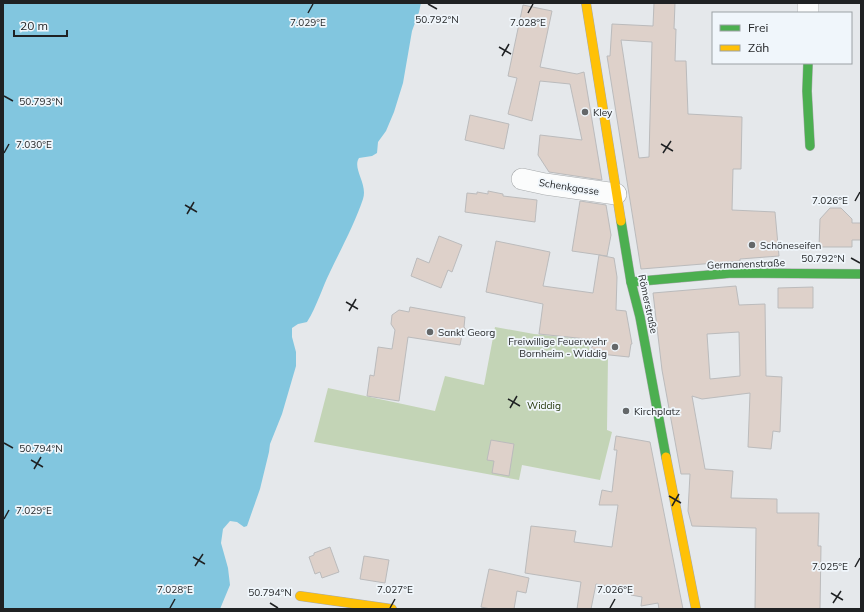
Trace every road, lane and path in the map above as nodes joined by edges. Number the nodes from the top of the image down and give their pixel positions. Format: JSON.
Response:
{"nodes":[{"id":1,"x":586,"y":3,"type":"edge"},
{"id":2,"x":808,"y":64,"type":"edge"},
{"id":3,"x":810,"y":146,"type":"dead end"},
{"id":4,"x":522,"y":179,"type":"dead end"},
{"id":5,"x":616,"y":194,"type":"junction"},
{"id":6,"x":861,"y":274,"type":"edge"},
{"id":7,"x":631,"y":282,"type":"junction"},
{"id":8,"x":300,"y":596,"type":"dead end"},
{"id":9,"x":392,"y":609,"type":"edge"},
{"id":10,"x":696,"y":609,"type":"edge"}],
"edges":[{"from":1,"to":5,"type":"street","name":"Römerstraße"},
{"from":2,"to":3,"type":"street"},
{"from":4,"to":5,"type":"street","name":"Schenkgasse"},
{"from":5,"to":7,"type":"street","name":"Römerstraße"},
{"from":6,"to":7,"type":"street","name":"Germanenstraße"},
{"from":7,"to":10,"type":"street","name":"Römerstraße"},
{"from":8,"to":9,"type":"street"}]}
